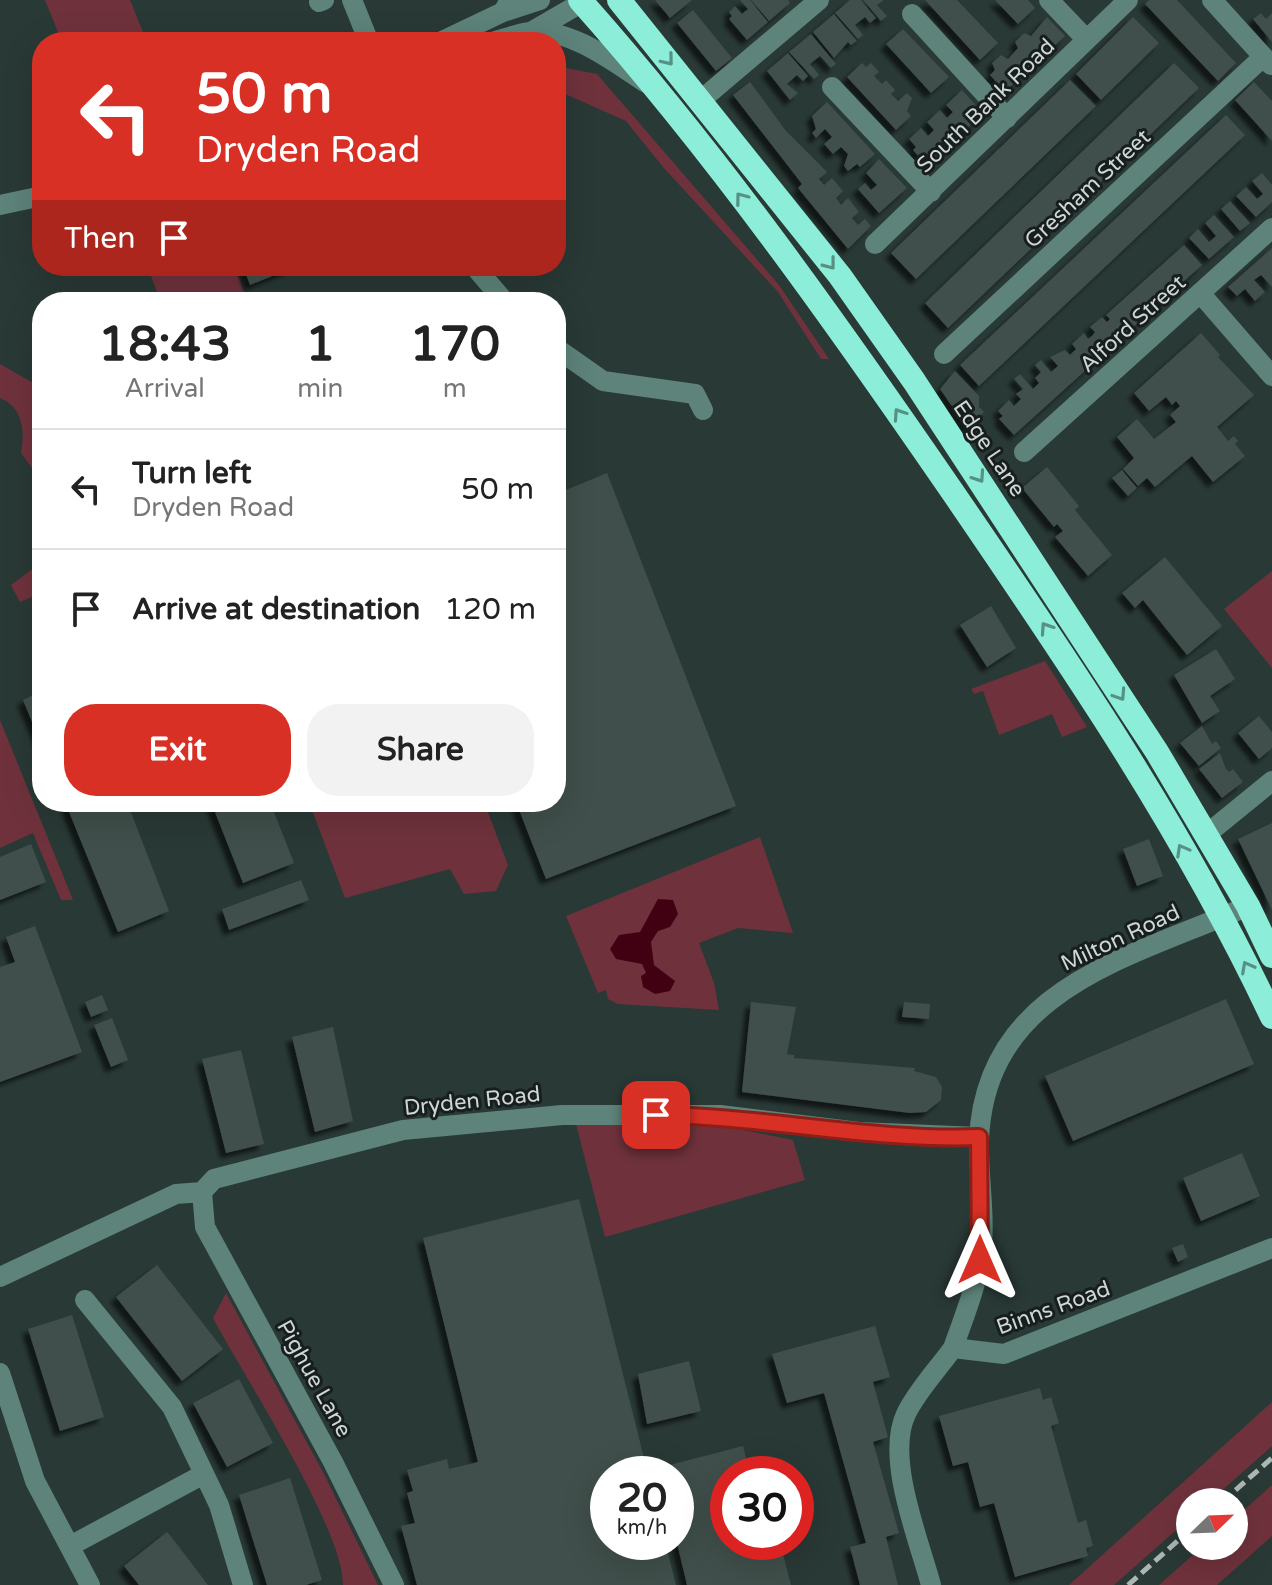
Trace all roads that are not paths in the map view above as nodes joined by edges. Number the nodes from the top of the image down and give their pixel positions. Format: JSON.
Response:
{"nodes":[{"id":1,"x":352,"y":0,"type":"edge"},
{"id":2,"x":540,"y":0,"type":"edge"},
{"id":3,"x":619,"y":0,"type":"edge"},
{"id":4,"x":819,"y":0,"type":"edge"},
{"id":5,"x":1049,"y":0,"type":"edge"},
{"id":6,"x":1128,"y":0,"type":"edge"},
{"id":7,"x":1212,"y":0,"type":"edge"},
{"id":8,"x":583,"y":2,"type":"edge"},
{"id":9,"x":506,"y":6,"type":"edge"},
{"id":10,"x":912,"y":14,"type":"dead end"},
{"id":11,"x":365,"y":32,"type":"edge"},
{"id":12,"x":458,"y":32,"type":"edge"},
{"id":13,"x":531,"y":32,"type":"edge"},
{"id":14,"x":566,"y":39,"type":"edge"},
{"id":15,"x":1086,"y":39,"type":"junction"},
{"id":16,"x":1267,"y":62,"type":"edge"},
{"id":17,"x":832,"y":87,"type":"dead end"},
{"id":18,"x":659,"y":92,"type":"junction"},
{"id":19,"x":701,"y":100,"type":"junction"},
{"id":20,"x":1007,"y":118,"type":"junction"},
{"id":21,"x":931,"y":192,"type":"junction"},
{"id":22,"x":32,"y":198,"type":"edge"},
{"id":23,"x":0,"y":205,"type":"edge"},
{"id":24,"x":1272,"y":228,"type":"edge"},
{"id":25,"x":881,"y":238,"type":"dead end"},
{"id":26,"x":483,"y":276,"type":"edge"},
{"id":27,"x":496,"y":292,"type":"edge"},
{"id":28,"x":1201,"y":294,"type":"junction"},
{"id":29,"x":950,"y":349,"type":"dead end"},
{"id":30,"x":566,"y":355,"type":"edge"},
{"id":31,"x":1272,"y":376,"type":"edge"},
{"id":32,"x":703,"y":410,"type":"dead end"},
{"id":33,"x":1030,"y":447,"type":"dead end"},
{"id":34,"x":1272,"y":781,"type":"edge"},
{"id":35,"x":1207,"y":834,"type":"junction"},
{"id":36,"x":1248,"y":906,"type":"junction"},
{"id":37,"x":1220,"y":918,"type":"junction"},
{"id":38,"x":1272,"y":956,"type":"edge"},
{"id":39,"x":1272,"y":1017,"type":"edge"},
{"id":40,"x":979,"y":1137,"type":"junction"},
{"id":41,"x":202,"y":1192,"type":"junction"},
{"id":42,"x":1272,"y":1248,"type":"edge"},
{"id":43,"x":0,"y":1277,"type":"edge"},
{"id":44,"x":85,"y":1300,"type":"dead end"},
{"id":45,"x":953,"y":1348,"type":"junction"},
{"id":46,"x":0,"y":1373,"type":"edge"},
{"id":47,"x":204,"y":1474,"type":"junction"},
{"id":48,"x":70,"y":1546,"type":"junction"},
{"id":49,"x":90,"y":1585,"type":"edge"},
{"id":50,"x":243,"y":1585,"type":"edge"},
{"id":51,"x":394,"y":1585,"type":"edge"},
{"id":52,"x":931,"y":1585,"type":"edge"}],
"edges":[{"from":1,"to":11,"type":"street"},
{"from":2,"to":9,"type":"street"},
{"from":3,"to":19,"type":"highway","name":"Edge Lane","one_way":true},
{"from":4,"to":19,"type":"street"},
{"from":5,"to":15,"type":"street"},
{"from":6,"to":15,"type":"street","name":"South Bank Road"},
{"from":7,"to":16,"type":"street"},
{"from":8,"to":13,"type":"street"},
{"from":8,"to":18,"type":"highway"},
{"from":9,"to":12,"type":"street"},
{"from":10,"to":20,"type":"street"},
{"from":14,"to":18,"type":"street"},
{"from":15,"to":20,"type":"street","name":"South Bank Road"},
{"from":16,"to":29,"type":"street","name":"Gresham Street"},
{"from":17,"to":21,"type":"street"},
{"from":37,"to":18,"type":"highway","one_way":true},
{"from":19,"to":35,"type":"highway","name":"Edge Lane","one_way":true},
{"from":20,"to":21,"type":"street","name":"South Bank Road"},
{"from":21,"to":25,"type":"street","name":"South Bank Road"},
{"from":22,"to":23,"type":"street"},
{"from":24,"to":28,"type":"street","name":"Alford Street"},
{"from":26,"to":27,"type":"street"},
{"from":28,"to":31,"type":"street"},
{"from":28,"to":33,"type":"street","name":"Alford Street"},
{"from":30,"to":32,"type":"street"},
{"from":34,"to":35,"type":"street"},
{"from":35,"to":36,"type":"highway","name":"Edge Lane"},
{"from":36,"to":37,"type":"street","name":"Milton Road"},
{"from":36,"to":38,"type":"highway","name":"Edge Lane"},
{"from":39,"to":37,"type":"highway","one_way":true},
{"from":37,"to":40,"type":"street","name":"Milton Road"},
{"from":40,"to":41,"type":"street","name":"Dryden Road"},
{"from":40,"to":45,"type":"street","name":"Milton Road"},
{"from":41,"to":43,"type":"street","name":"Dryden Road"},
{"from":41,"to":51,"type":"street","name":"Pighue Lane"},
{"from":42,"to":45,"type":"street","name":"Binns Road"},
{"from":44,"to":47,"type":"street"},
{"from":45,"to":52,"type":"street"},
{"from":46,"to":48,"type":"street"},
{"from":47,"to":48,"type":"street"},
{"from":47,"to":50,"type":"street"},
{"from":48,"to":49,"type":"street"}]}
